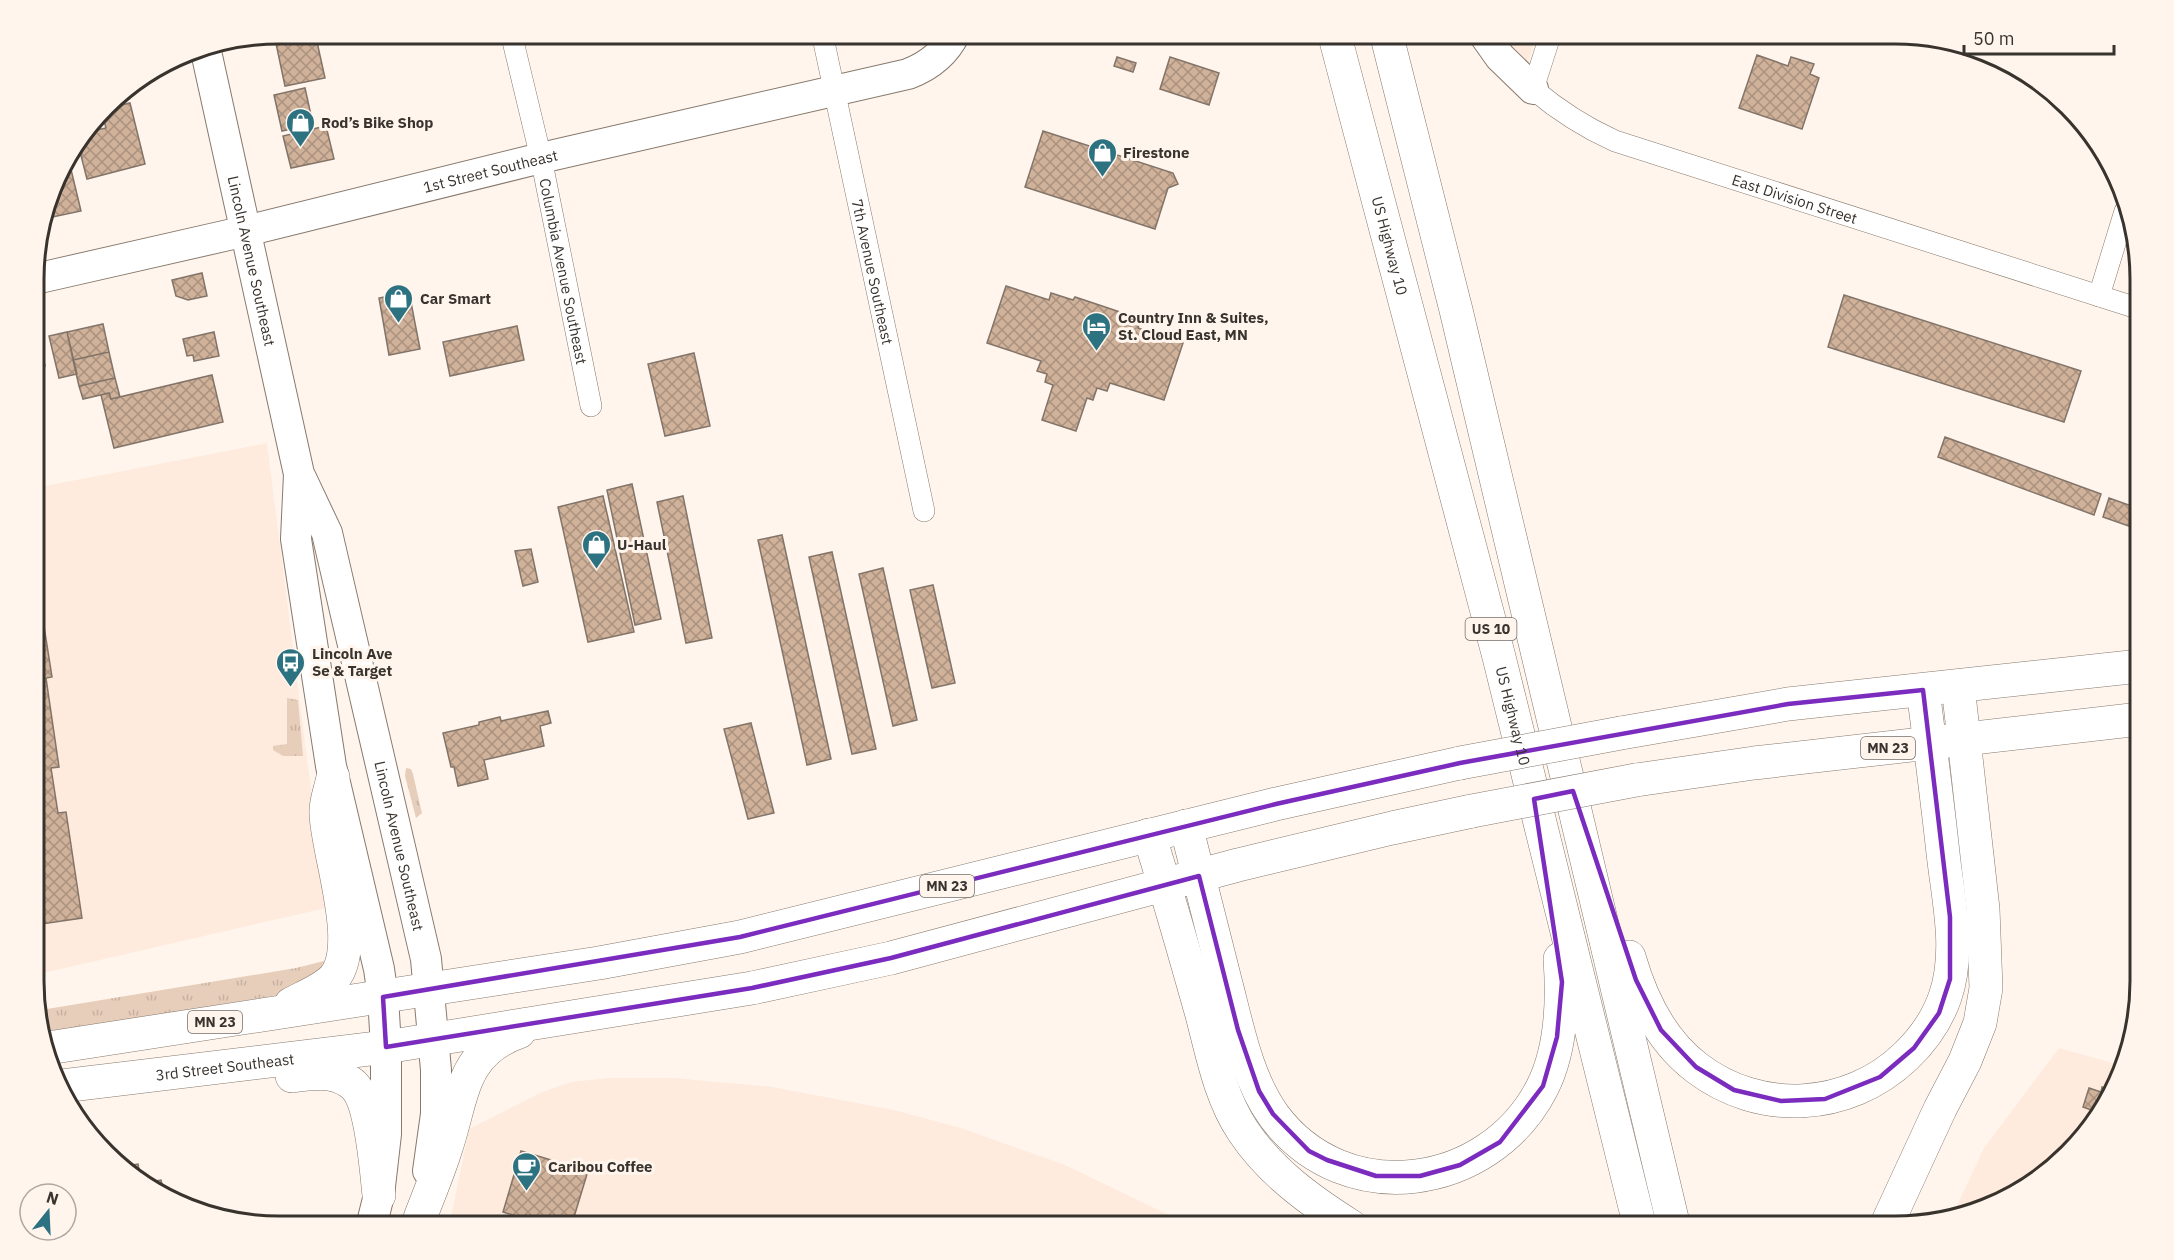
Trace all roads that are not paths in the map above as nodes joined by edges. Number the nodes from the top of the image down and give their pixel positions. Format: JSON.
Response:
{"nodes":[{"id":1,"x":514,"y":44,"type":"edge"},
{"id":2,"x":825,"y":44,"type":"edge"},
{"id":3,"x":947,"y":44,"type":"edge"},
{"id":4,"x":1337,"y":44,"type":"edge"},
{"id":5,"x":1389,"y":44,"type":"edge"},
{"id":6,"x":1491,"y":44,"type":"edge"},
{"id":7,"x":1547,"y":44,"type":"edge"},
{"id":8,"x":207,"y":55,"type":"edge"},
{"id":9,"x":1533,"y":89,"type":"junction"},
{"id":10,"x":836,"y":90,"type":"junction"},
{"id":11,"x":541,"y":158,"type":"junction"},
{"id":12,"x":2123,"y":217,"type":"edge"},
{"id":13,"x":246,"y":231,"type":"junction"},
{"id":14,"x":44,"y":277,"type":"edge"},
{"id":15,"x":2099,"y":297,"type":"junction"},
{"id":16,"x":2130,"y":306,"type":"edge"},
{"id":17,"x":591,"y":406,"type":"dead end"},
{"id":18,"x":299,"y":474,"type":"junction"},
{"id":19,"x":924,"y":511,"type":"dead end"},
{"id":20,"x":2130,"y":667,"type":"edge"},
{"id":21,"x":1958,"y":686,"type":"junction"},
{"id":22,"x":1923,"y":690,"type":"junction"},
{"id":23,"x":2130,"y":719,"type":"edge"},
{"id":24,"x":1965,"y":739,"type":"junction"},
{"id":25,"x":1930,"y":743,"type":"junction"},
{"id":26,"x":333,"y":777,"type":"junction"},
{"id":27,"x":1568,"y":777,"type":"junction"},
{"id":28,"x":1186,"y":826,"type":"junction"},
{"id":29,"x":1542,"y":830,"type":"junction"},
{"id":30,"x":1149,"y":835,"type":"junction"},
{"id":31,"x":1199,"y":876,"type":"junction"},
{"id":32,"x":1165,"y":886,"type":"junction"},
{"id":33,"x":429,"y":990,"type":"junction"},
{"id":34,"x":382,"y":997,"type":"junction"},
{"id":35,"x":279,"y":1012,"type":"junction"},
{"id":36,"x":553,"y":1019,"type":"junction"},
{"id":37,"x":435,"y":1039,"type":"junction"},
{"id":38,"x":53,"y":1047,"type":"edge"},
{"id":39,"x":386,"y":1047,"type":"junction"},
{"id":40,"x":124,"y":1078,"type":"junction"},
{"id":41,"x":68,"y":1085,"type":"edge"},
{"id":42,"x":379,"y":1195,"type":"junction"},
{"id":43,"x":374,"y":1216,"type":"edge"},
{"id":44,"x":420,"y":1216,"type":"edge"},
{"id":45,"x":421,"y":1216,"type":"edge"},
{"id":46,"x":1335,"y":1216,"type":"edge"},
{"id":47,"x":1637,"y":1216,"type":"edge"},
{"id":48,"x":1671,"y":1216,"type":"edge"},
{"id":49,"x":1891,"y":1216,"type":"edge"}],
"edges":[{"from":1,"to":11,"type":"street","name":"Columbia Avenue Southeast"},
{"from":2,"to":10,"type":"street","name":"7th Avenue Southeast"},
{"from":3,"to":10,"type":"street","name":"1st Street Southeast"},
{"from":4,"to":29,"type":"highway","name":"US Highway 10","number":"US 10"},
{"from":5,"to":27,"type":"highway","number":"US 10"},
{"from":6,"to":9,"type":"street","name":"East Division Street"},
{"from":7,"to":9,"type":"street"},
{"from":8,"to":13,"type":"street","name":"Lincoln Avenue Southeast"},
{"from":9,"to":15,"type":"street","name":"East Division Street"},
{"from":10,"to":11,"type":"street","name":"1st Street Southeast"},
{"from":10,"to":19,"type":"street","name":"7th Avenue Southeast"},
{"from":11,"to":13,"type":"street","name":"1st Street Southeast"},
{"from":11,"to":17,"type":"street","name":"Columbia Avenue Southeast"},
{"from":12,"to":15,"type":"street"},
{"from":13,"to":14,"type":"street","name":"1st Street Southeast"},
{"from":13,"to":18,"type":"street","name":"Lincoln Avenue Southeast"},
{"from":15,"to":16,"type":"street","name":"East Division Street"},
{"from":18,"to":26,"type":"street","name":"Lincoln Avenue Southeast"},
{"from":18,"to":33,"type":"street","name":"Lincoln Avenue Southeast"},
{"from":20,"to":21,"type":"highway","number":"MN 23"},
{"from":21,"to":22,"type":"highway","number":"MN 23"},
{"from":21,"to":24,"type":"highway"},
{"from":22,"to":25,"type":"highway"},
{"from":22,"to":28,"type":"highway","number":"MN 23","bridge":true},
{"from":23,"to":24,"type":"highway","number":"MN 23"},
{"from":24,"to":25,"type":"highway","number":"MN 23"},
{"from":24,"to":49,"type":"highway"},
{"from":25,"to":27,"type":"highway"},
{"from":25,"to":31,"type":"highway","number":"MN 23","bridge":true},
{"from":26,"to":34,"type":"street","name":"Lincoln Avenue Southeast"},
{"from":26,"to":35,"type":"highway"},
{"from":27,"to":48,"type":"highway","number":"US 10"},
{"from":28,"to":30,"type":"highway","number":"MN 23"},
{"from":28,"to":31,"type":"highway"},
{"from":29,"to":31,"type":"highway"},
{"from":29,"to":47,"type":"highway","name":"US Highway 10","number":"US 10"},
{"from":30,"to":32,"type":"highway"},
{"from":30,"to":33,"type":"highway","number":"MN 23"},
{"from":31,"to":32,"type":"highway","number":"MN 23"},
{"from":32,"to":36,"type":"highway","number":"MN 23"},
{"from":32,"to":46,"type":"highway"},
{"from":33,"to":34,"type":"highway","number":"MN 23"},
{"from":33,"to":37,"type":"street","name":"Lincoln Avenue Southeast"},
{"from":34,"to":35,"type":"highway","number":"MN 23"},
{"from":34,"to":39,"type":"street","name":"Lincoln Avenue Southeast"},
{"from":35,"to":38,"type":"highway","number":"MN 23"},
{"from":36,"to":37,"type":"highway","number":"MN 23"},
{"from":36,"to":45,"type":"highway"},
{"from":37,"to":39,"type":"highway","number":"MN 23"},
{"from":37,"to":44,"type":"street","name":"Lincoln Avenue Southeast"},
{"from":39,"to":40,"type":"highway","name":"3rd Street Southeast","number":"MN 23"},
{"from":39,"to":42,"type":"street","name":"Lincoln Avenue Southeast"},
{"from":40,"to":41,"type":"highway","name":"3rd Street Southeast","number":"MN 23"},
{"from":40,"to":42,"type":"highway"},
{"from":42,"to":43,"type":"street","name":"Lincoln Avenue Southeast"}]}
